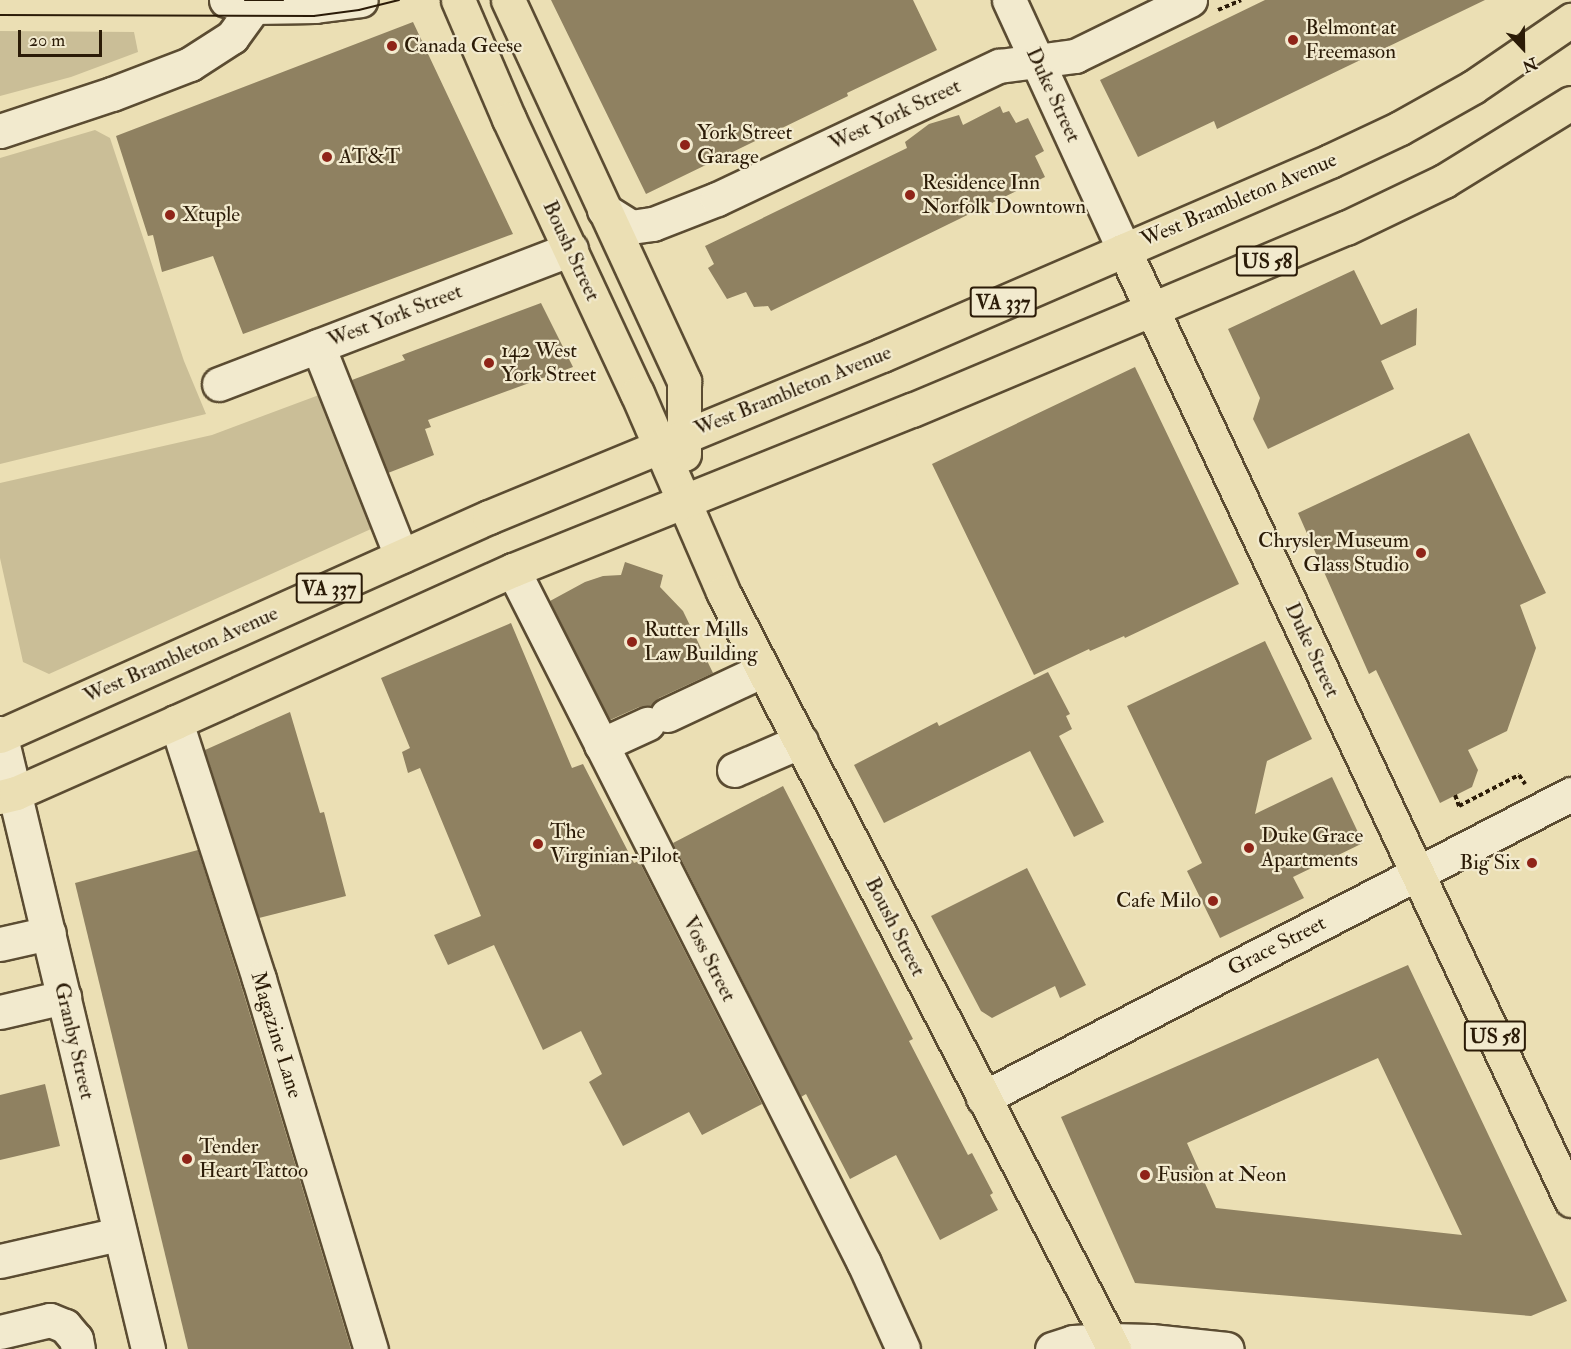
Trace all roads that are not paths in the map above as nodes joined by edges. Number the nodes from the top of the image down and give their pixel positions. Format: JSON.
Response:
{"nodes":[{"id":1,"x":361,"y":0,"type":"edge"},
{"id":2,"x":458,"y":0,"type":"edge"},
{"id":3,"x":508,"y":0,"type":"edge"},
{"id":4,"x":1009,"y":0,"type":"edge"},
{"id":5,"x":1190,"y":0,"type":"edge"},
{"id":6,"x":240,"y":3,"type":"edge"},
{"id":7,"x":1571,"y":20,"type":"edge"},
{"id":8,"x":1036,"y":61,"type":"junction"},
{"id":9,"x":1571,"y":103,"type":"edge"},
{"id":10,"x":0,"y":131,"type":"edge"},
{"id":11,"x":604,"y":210,"type":"junction"},
{"id":12,"x":571,"y":249,"type":"junction"},
{"id":13,"x":1124,"y":250,"type":"junction"},
{"id":14,"x":1152,"y":309,"type":"junction"},
{"id":15,"x":318,"y":346,"type":"junction"},
{"id":16,"x":219,"y":384,"type":"dead end"},
{"id":17,"x":672,"y":441,"type":"junction"},
{"id":18,"x":684,"y":501,"type":"junction"},
{"id":19,"x":401,"y":556,"type":"junction"},
{"id":20,"x":513,"y":570,"type":"junction"},
{"id":21,"x":763,"y":670,"type":"junction"},
{"id":22,"x":176,"y":722,"type":"junction"},
{"id":23,"x":0,"y":735,"type":"edge"},
{"id":24,"x":801,"y":741,"type":"junction"},
{"id":25,"x":601,"y":745,"type":"junction"},
{"id":26,"x":734,"y":770,"type":"dead end"},
{"id":27,"x":1571,"y":794,"type":"edge"},
{"id":28,"x":8,"y":795,"type":"edge"},
{"id":29,"x":1417,"y":873,"type":"junction"},
{"id":30,"x":49,"y":933,"type":"junction"},
{"id":31,"x":0,"y":944,"type":"edge"},
{"id":32,"x":64,"y":998,"type":"junction"},
{"id":33,"x":0,"y":1012,"type":"edge"},
{"id":34,"x":983,"y":1098,"type":"junction"},
{"id":35,"x":1571,"y":1200,"type":"edge"},
{"id":36,"x":120,"y":1234,"type":"junction"},
{"id":37,"x":0,"y":1261,"type":"edge"},
{"id":38,"x":0,"y":1332,"type":"edge"},
{"id":39,"x":1112,"y":1345,"type":"edge"},
{"id":40,"x":78,"y":1349,"type":"edge"},
{"id":41,"x":148,"y":1349,"type":"edge"},
{"id":42,"x":371,"y":1349,"type":"edge"},
{"id":43,"x":903,"y":1349,"type":"edge"},
{"id":44,"x":1052,"y":1349,"type":"edge"},
{"id":45,"x":1227,"y":1349,"type":"edge"}],
"edges":[{"from":1,"to":6,"type":"street"},
{"from":2,"to":12,"type":"main road","name":"Boush Street"},
{"from":3,"to":11,"type":"main road","name":"Boush Street"},
{"from":4,"to":8,"type":"street","name":"Duke Street"},
{"from":5,"to":8,"type":"street","name":"West York Street"},
{"from":6,"to":10,"type":"street"},
{"from":7,"to":13,"type":"main road","name":"West Brambleton Avenue"},
{"from":8,"to":11,"type":"street","name":"West York Street"},
{"from":8,"to":13,"type":"street","name":"Duke Street"},
{"from":9,"to":14,"type":"main road","number":"US 58"},
{"from":11,"to":17,"type":"main road","name":"Boush Street"},
{"from":12,"to":15,"type":"street","name":"West York Street"},
{"from":12,"to":17,"type":"main road","name":"Boush Street"},
{"from":13,"to":14,"type":"main road","name":"Duke Street","number":"US 58"},
{"from":13,"to":17,"type":"main road","name":"West Brambleton Avenue","number":"VA 337"},
{"from":14,"to":18,"type":"main road","number":"VA 337"},
{"from":14,"to":29,"type":"main road","name":"Duke Street","number":"US 58"},
{"from":15,"to":16,"type":"street","name":"West York Street"},
{"from":15,"to":19,"type":"street"},
{"from":17,"to":18,"type":"main road","name":"Boush Street"},
{"from":17,"to":19,"type":"main road","name":"West Brambleton Avenue","number":"VA 337"},
{"from":18,"to":20,"type":"main road","number":"VA 337"},
{"from":18,"to":21,"type":"main road","name":"Boush Street"},
{"from":19,"to":23,"type":"main road","name":"West Brambleton Avenue","number":"VA 337"},
{"from":20,"to":22,"type":"main road","number":"VA 337"},
{"from":20,"to":25,"type":"street","name":"Voss Street"},
{"from":21,"to":24,"type":"main road","name":"Boush Street"},
{"from":21,"to":25,"type":"street"},
{"from":22,"to":28,"type":"main road","number":"VA 337"},
{"from":22,"to":42,"type":"street","name":"Magazine Lane"},
{"from":23,"to":28,"type":"street","name":"Granby Street"},
{"from":24,"to":26,"type":"street"},
{"from":24,"to":34,"type":"main road","name":"Boush Street"},
{"from":25,"to":43,"type":"street","name":"Voss Street"},
{"from":27,"to":29,"type":"street","name":"Grace Street"},
{"from":28,"to":30,"type":"street","name":"Granby Street"},
{"from":29,"to":34,"type":"street","name":"Grace Street"},
{"from":29,"to":35,"type":"main road","name":"Duke Street","number":"US 58"},
{"from":30,"to":31,"type":"street"},
{"from":30,"to":32,"type":"street","name":"Granby Street"},
{"from":32,"to":33,"type":"street"},
{"from":32,"to":36,"type":"street","name":"Granby Street"},
{"from":34,"to":39,"type":"main road","name":"Boush Street"},
{"from":36,"to":37,"type":"street"},
{"from":36,"to":41,"type":"street","name":"Granby Street"},
{"from":38,"to":40,"type":"street"},
{"from":39,"to":44,"type":"street"},
{"from":39,"to":45,"type":"street"}]}
